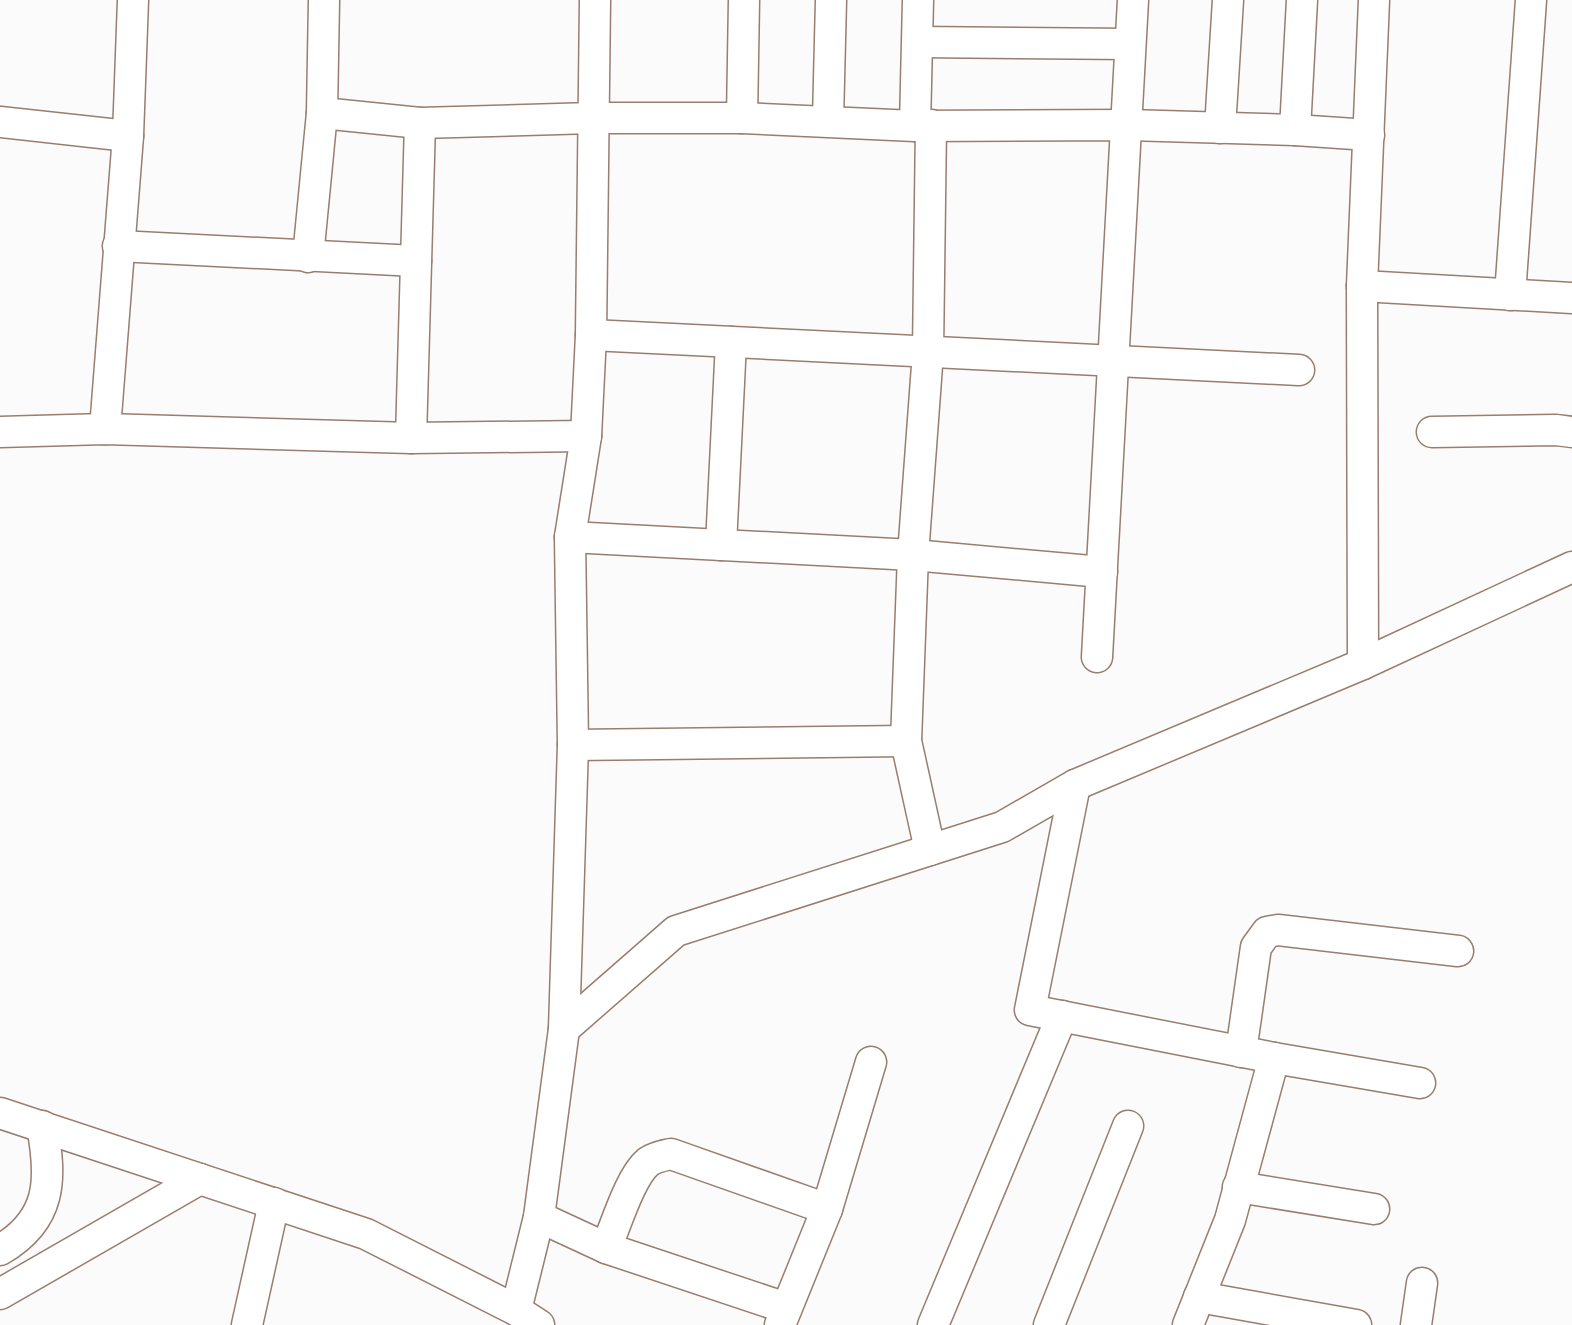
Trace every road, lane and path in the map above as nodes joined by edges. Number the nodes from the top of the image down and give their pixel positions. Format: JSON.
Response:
{"nodes":[{"id":1,"x":133,"y":0,"type":"edge"},
{"id":2,"x":324,"y":0,"type":"edge"},
{"id":3,"x":595,"y":0,"type":"edge"},
{"id":4,"x":744,"y":0,"type":"edge"},
{"id":5,"x":831,"y":0,"type":"edge"},
{"id":6,"x":918,"y":0,"type":"edge"},
{"id":7,"x":1133,"y":0,"type":"edge"},
{"id":8,"x":1228,"y":0,"type":"edge"},
{"id":9,"x":1302,"y":0,"type":"edge"},
{"id":10,"x":1374,"y":0,"type":"edge"},
{"id":11,"x":1531,"y":0,"type":"edge"},
{"id":12,"x":918,"y":42,"type":"junction"},
{"id":13,"x":1130,"y":44,"type":"junction"},
{"id":14,"x":322,"y":112,"type":"junction"},
{"id":15,"x":592,"y":118,"type":"junction"},
{"id":16,"x":742,"y":118,"type":"junction"},
{"id":17,"x":828,"y":120,"type":"junction"},
{"id":18,"x":0,"y":122,"type":"edge"},
{"id":19,"x":420,"y":123,"type":"junction"},
{"id":20,"x":1128,"y":125,"type":"junction"},
{"id":21,"x":923,"y":126,"type":"junction"},
{"id":22,"x":1220,"y":128,"type":"junction"},
{"id":23,"x":1295,"y":130,"type":"junction"},
{"id":24,"x":1369,"y":135,"type":"junction"},
{"id":25,"x":128,"y":136,"type":"junction"},
{"id":26,"x":118,"y":246,"type":"junction"},
{"id":27,"x":308,"y":257,"type":"junction"},
{"id":28,"x":416,"y":261,"type":"junction"},
{"id":29,"x":1362,"y":285,"type":"junction"},
{"id":30,"x":1510,"y":295,"type":"junction"},
{"id":31,"x":1572,"y":298,"type":"edge"},
{"id":32,"x":591,"y":335,"type":"junction"},
{"id":33,"x":731,"y":342,"type":"junction"},
{"id":34,"x":928,"y":352,"type":"junction"},
{"id":35,"x":1115,"y":360,"type":"junction"},
{"id":36,"x":1299,"y":370,"type":"dead end"},
{"id":37,"x":105,"y":429,"type":"junction"},
{"id":38,"x":0,"y":432,"type":"edge"},
{"id":39,"x":1432,"y":432,"type":"dead end"},
{"id":40,"x":1572,"y":432,"type":"edge"},
{"id":41,"x":586,"y":436,"type":"junction"},
{"id":42,"x":411,"y":438,"type":"junction"},
{"id":43,"x":570,"y":537,"type":"junction"},
{"id":44,"x":721,"y":545,"type":"junction"},
{"id":45,"x":913,"y":555,"type":"junction"},
{"id":46,"x":1572,"y":567,"type":"edge"},
{"id":47,"x":1102,"y":572,"type":"junction"},
{"id":48,"x":1097,"y":657,"type":"dead end"},
{"id":49,"x":1363,"y":664,"type":"junction"},
{"id":50,"x":906,"y":741,"type":"junction"},
{"id":51,"x":573,"y":745,"type":"junction"},
{"id":52,"x":1074,"y":785,"type":"junction"},
{"id":53,"x":930,"y":850,"type":"junction"},
{"id":54,"x":1458,"y":951,"type":"dead end"},
{"id":55,"x":1062,"y":1016,"type":"junction"},
{"id":56,"x":564,"y":1029,"type":"junction"},
{"id":57,"x":1241,"y":1052,"type":"junction"},
{"id":58,"x":1274,"y":1058,"type":"junction"},
{"id":59,"x":871,"y":1062,"type":"dead end"},
{"id":60,"x":1420,"y":1083,"type":"dead end"},
{"id":61,"x":0,"y":1113,"type":"edge"},
{"id":62,"x":42,"y":1126,"type":"junction"},
{"id":63,"x":1128,"y":1126,"type":"dead end"},
{"id":64,"x":200,"y":1179,"type":"junction"},
{"id":65,"x":1238,"y":1187,"type":"junction"},
{"id":66,"x":274,"y":1203,"type":"junction"},
{"id":67,"x":826,"y":1209,"type":"junction"},
{"id":68,"x":1374,"y":1209,"type":"dead end"},
{"id":69,"x":539,"y":1217,"type":"junction"},
{"id":70,"x":606,"y":1248,"type":"junction"},
{"id":71,"x":0,"y":1250,"type":"edge"},
{"id":72,"x":1422,"y":1283,"type":"dead end"},
{"id":73,"x":0,"y":1294,"type":"edge"},
{"id":74,"x":1199,"y":1297,"type":"junction"},
{"id":75,"x":783,"y":1317,"type":"edge"},
{"id":76,"x":527,"y":1318,"type":"edge"},
{"id":77,"x":247,"y":1325,"type":"edge"},
{"id":78,"x":933,"y":1325,"type":"edge"},
{"id":79,"x":1049,"y":1325,"type":"edge"},
{"id":80,"x":1188,"y":1325,"type":"edge"},
{"id":81,"x":1356,"y":1325,"type":"edge"},
{"id":82,"x":1416,"y":1325,"type":"edge"}],
"edges":[{"from":1,"to":25,"type":"street"},
{"from":2,"to":14,"type":"street"},
{"from":3,"to":15,"type":"street"},
{"from":4,"to":16,"type":"street"},
{"from":5,"to":17,"type":"street"},
{"from":6,"to":12,"type":"street"},
{"from":7,"to":13,"type":"street"},
{"from":8,"to":22,"type":"street"},
{"from":9,"to":23,"type":"street"},
{"from":10,"to":24,"type":"street"},
{"from":11,"to":30,"type":"street"},
{"from":12,"to":13,"type":"street"},
{"from":12,"to":21,"type":"street"},
{"from":13,"to":20,"type":"street"},
{"from":14,"to":19,"type":"street"},
{"from":14,"to":27,"type":"street"},
{"from":15,"to":16,"type":"street"},
{"from":15,"to":19,"type":"street"},
{"from":15,"to":32,"type":"street"},
{"from":16,"to":17,"type":"street"},
{"from":17,"to":21,"type":"street"},
{"from":18,"to":25,"type":"street"},
{"from":19,"to":28,"type":"street"},
{"from":20,"to":21,"type":"street"},
{"from":20,"to":22,"type":"street"},
{"from":20,"to":35,"type":"street"},
{"from":21,"to":34,"type":"street"},
{"from":22,"to":23,"type":"street"},
{"from":23,"to":24,"type":"street"},
{"from":24,"to":29,"type":"street"},
{"from":25,"to":26,"type":"street"},
{"from":26,"to":27,"type":"street"},
{"from":26,"to":37,"type":"street"},
{"from":27,"to":28,"type":"street"},
{"from":28,"to":42,"type":"street"},
{"from":29,"to":30,"type":"street"},
{"from":29,"to":49,"type":"street"},
{"from":30,"to":31,"type":"street"},
{"from":32,"to":33,"type":"street"},
{"from":32,"to":41,"type":"street"},
{"from":33,"to":34,"type":"street"},
{"from":33,"to":44,"type":"street"},
{"from":34,"to":35,"type":"street"},
{"from":34,"to":45,"type":"street"},
{"from":35,"to":36,"type":"street"},
{"from":35,"to":47,"type":"street"},
{"from":37,"to":38,"type":"street"},
{"from":37,"to":42,"type":"street"},
{"from":39,"to":40,"type":"street"},
{"from":41,"to":42,"type":"street"},
{"from":41,"to":43,"type":"street"},
{"from":43,"to":44,"type":"street"},
{"from":43,"to":51,"type":"street"},
{"from":44,"to":45,"type":"street"},
{"from":45,"to":47,"type":"street"},
{"from":45,"to":50,"type":"street"},
{"from":46,"to":49,"type":"street"},
{"from":47,"to":48,"type":"street"},
{"from":49,"to":52,"type":"street"},
{"from":50,"to":51,"type":"street"},
{"from":50,"to":53,"type":"street"},
{"from":51,"to":56,"type":"street"},
{"from":52,"to":53,"type":"street"},
{"from":52,"to":55,"type":"street"},
{"from":53,"to":56,"type":"street"},
{"from":54,"to":57,"type":"street"},
{"from":55,"to":57,"type":"street"},
{"from":55,"to":78,"type":"street"},
{"from":56,"to":69,"type":"street"},
{"from":57,"to":58,"type":"street"},
{"from":58,"to":60,"type":"street"},
{"from":58,"to":65,"type":"street"},
{"from":59,"to":67,"type":"street"},
{"from":61,"to":62,"type":"street"},
{"from":62,"to":64,"type":"street"},
{"from":62,"to":71,"type":"street"},
{"from":63,"to":79,"type":"street"},
{"from":64,"to":66,"type":"street"},
{"from":64,"to":73,"type":"street"},
{"from":65,"to":68,"type":"street"},
{"from":65,"to":74,"type":"street"},
{"from":66,"to":76,"type":"street"},
{"from":66,"to":77,"type":"street"},
{"from":67,"to":70,"type":"street"},
{"from":67,"to":75,"type":"street"},
{"from":69,"to":70,"type":"street"},
{"from":69,"to":76,"type":"street"},
{"from":70,"to":75,"type":"street"},
{"from":72,"to":82,"type":"street"},
{"from":74,"to":80,"type":"street"},
{"from":74,"to":81,"type":"street"}]}
